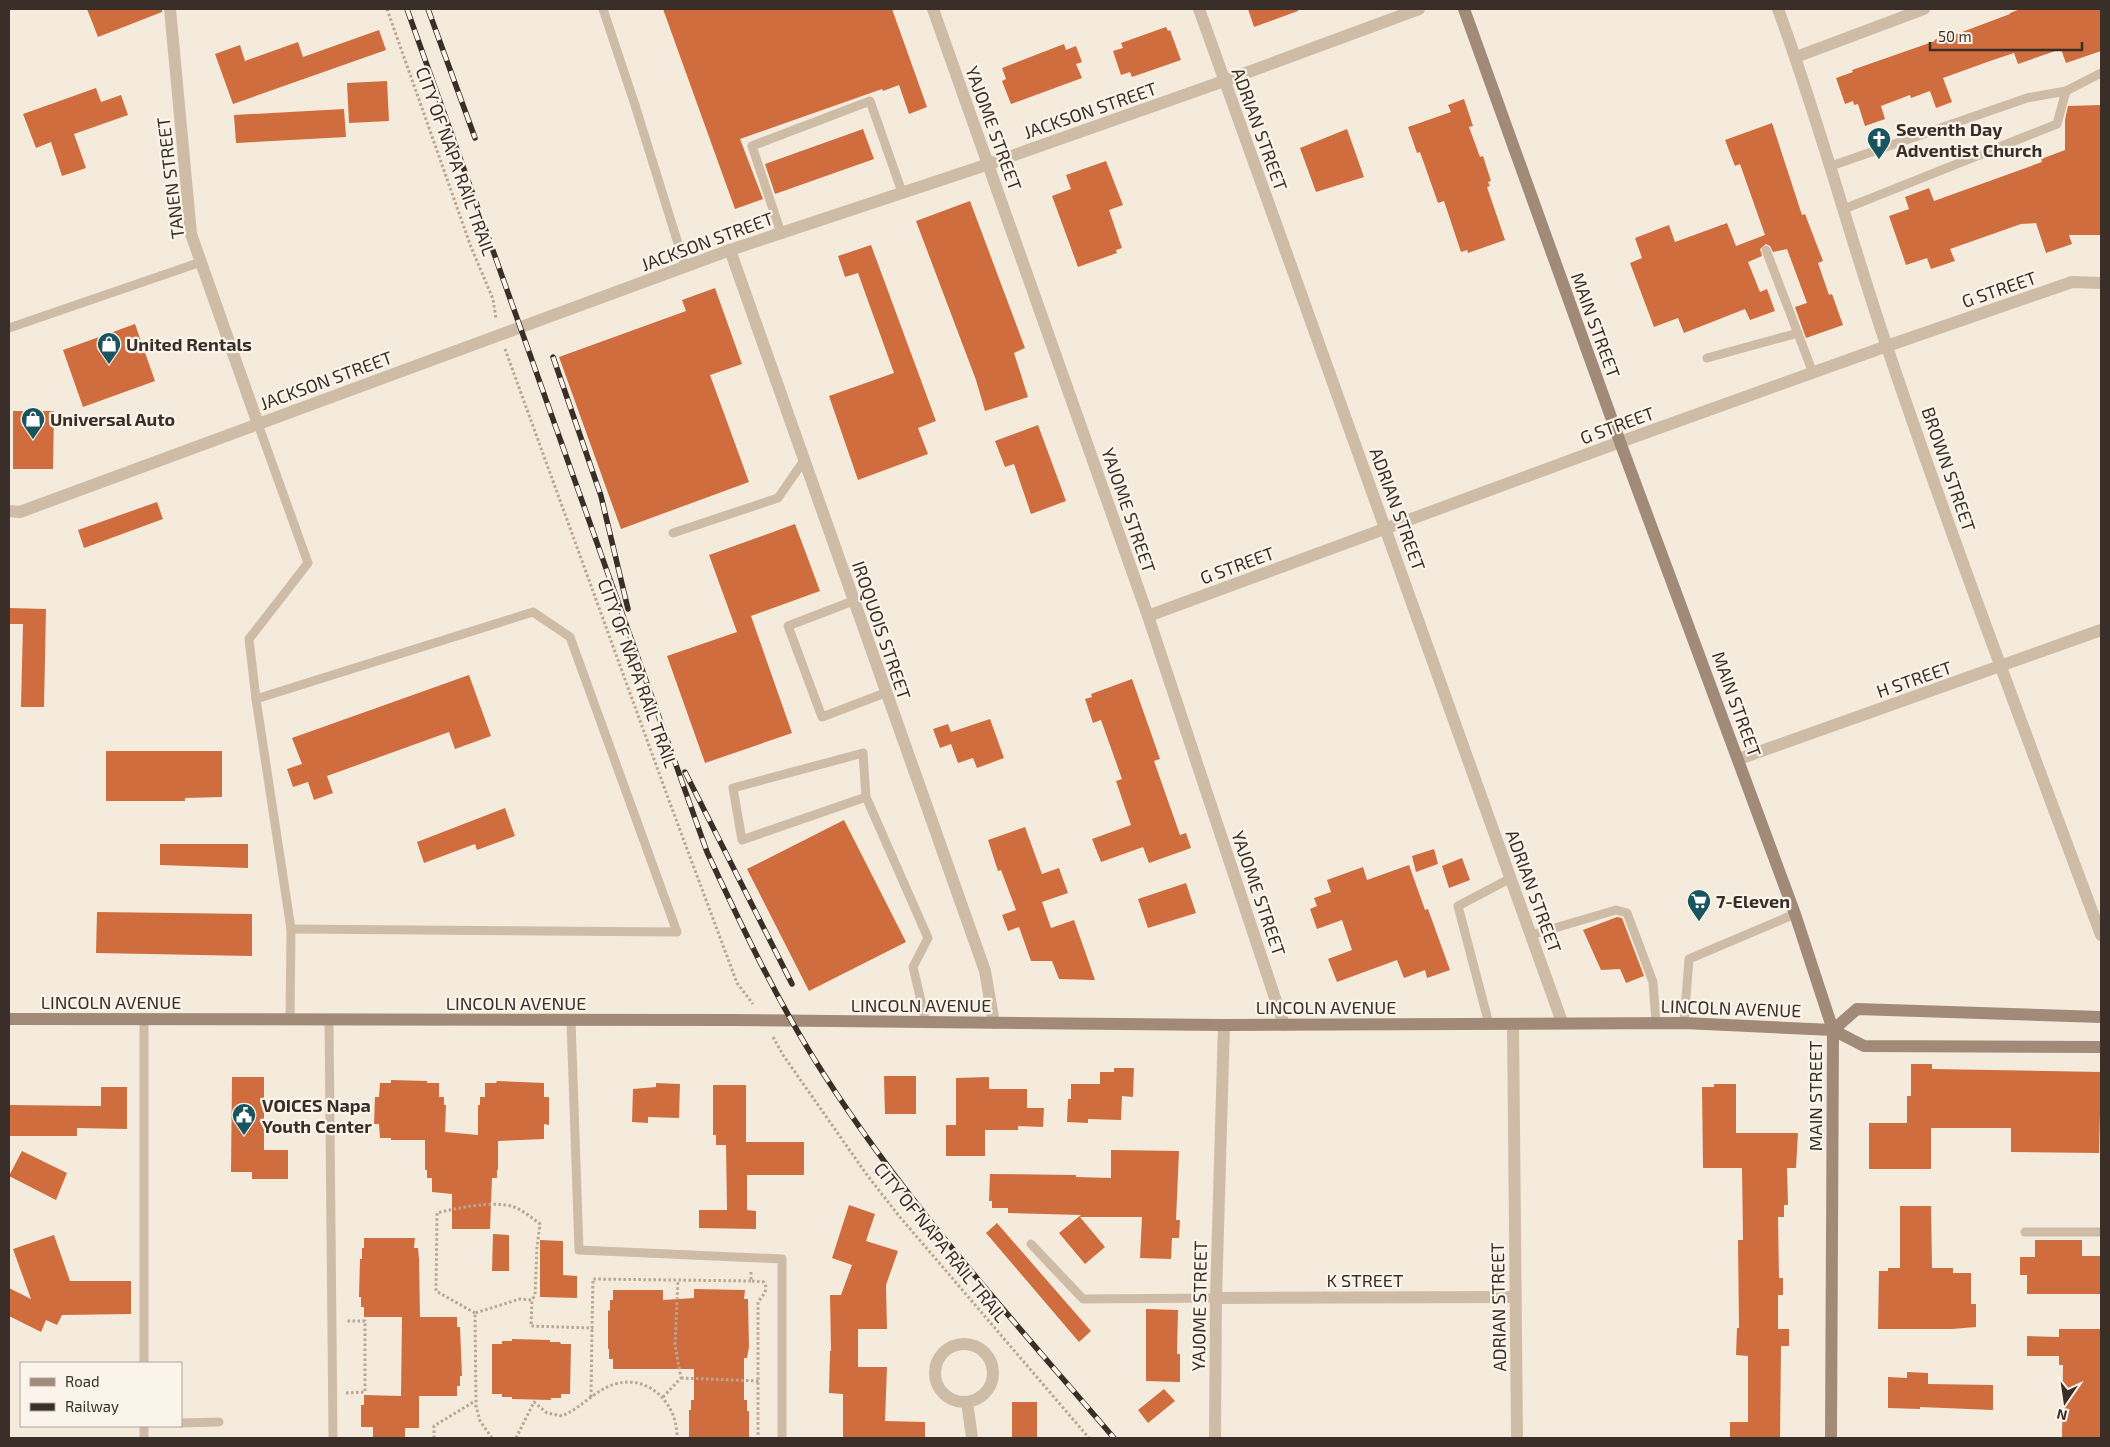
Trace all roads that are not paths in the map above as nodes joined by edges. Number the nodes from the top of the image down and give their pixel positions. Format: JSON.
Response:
{"nodes":[{"id":1,"x":170,"y":9,"type":"edge"},
{"id":2,"x":602,"y":9,"type":"edge"},
{"id":3,"x":933,"y":9,"type":"edge"},
{"id":4,"x":1199,"y":9,"type":"edge"},
{"id":5,"x":1419,"y":9,"type":"edge"},
{"id":6,"x":1464,"y":9,"type":"edge"},
{"id":7,"x":1778,"y":9,"type":"edge"},
{"id":8,"x":1924,"y":9,"type":"edge"},
{"id":9,"x":1796,"y":57,"type":"junction"},
{"id":10,"x":2101,"y":73,"type":"edge"},
{"id":11,"x":1224,"y":81,"type":"junction"},
{"id":12,"x":2066,"y":90,"type":"junction"},
{"id":13,"x":989,"y":164,"type":"junction"},
{"id":14,"x":1831,"y":166,"type":"junction"},
{"id":15,"x":902,"y":192,"type":"junction"},
{"id":16,"x":1844,"y":209,"type":"junction"},
{"id":17,"x":781,"y":232,"type":"junction"},
{"id":18,"x":730,"y":250,"type":"junction"},
{"id":19,"x":1766,"y":250,"type":"dead end"},
{"id":20,"x":201,"y":262,"type":"junction"},
{"id":21,"x":685,"y":266,"type":"junction"},
{"id":22,"x":2101,"y":283,"type":"edge"},
{"id":23,"x":9,"y":328,"type":"edge"},
{"id":24,"x":1798,"y":333,"type":"junction"},
{"id":25,"x":1887,"y":346,"type":"junction"},
{"id":26,"x":1707,"y":358,"type":"dead end"},
{"id":27,"x":1813,"y":373,"type":"junction"},
{"id":28,"x":258,"y":424,"type":"junction"},
{"id":29,"x":1620,"y":442,"type":"junction"},
{"id":30,"x":805,"y":459,"type":"junction"},
{"id":31,"x":9,"y":511,"type":"edge"},
{"id":32,"x":1386,"y":529,"type":"junction"},
{"id":33,"x":674,"y":533,"type":"dead end"},
{"id":34,"x":854,"y":601,"type":"junction"},
{"id":35,"x":1148,"y":616,"type":"junction"},
{"id":36,"x":2101,"y":630,"type":"edge"},
{"id":37,"x":2001,"y":668,"type":"junction"},
{"id":38,"x":885,"y":693,"type":"junction"},
{"id":39,"x":256,"y":699,"type":"junction"},
{"id":40,"x":1739,"y":759,"type":"junction"},
{"id":41,"x":866,"y":797,"type":"junction"},
{"id":42,"x":1511,"y":878,"type":"junction"},
{"id":43,"x":1795,"y":914,"type":"junction"},
{"id":44,"x":291,"y":929,"type":"junction"},
{"id":45,"x":1531,"y":935,"type":"junction"},
{"id":46,"x":2101,"y":935,"type":"edge"},
{"id":47,"x":2101,"y":1017,"type":"edge"},
{"id":48,"x":9,"y":1019,"type":"edge"},
{"id":49,"x":144,"y":1020,"type":"junction"},
{"id":50,"x":290,"y":1020,"type":"junction"},
{"id":51,"x":329,"y":1020,"type":"junction"},
{"id":52,"x":571,"y":1021,"type":"junction"},
{"id":53,"x":926,"y":1022,"type":"junction"},
{"id":54,"x":1562,"y":1022,"type":"junction"},
{"id":55,"x":994,"y":1023,"type":"junction"},
{"id":56,"x":1656,"y":1023,"type":"junction"},
{"id":57,"x":1684,"y":1023,"type":"junction"},
{"id":58,"x":1489,"y":1024,"type":"junction"},
{"id":59,"x":1513,"y":1024,"type":"junction"},
{"id":60,"x":1224,"y":1025,"type":"junction"},
{"id":61,"x":1284,"y":1025,"type":"junction"},
{"id":62,"x":1833,"y":1030,"type":"junction"},
{"id":63,"x":2101,"y":1047,"type":"edge"},
{"id":64,"x":2025,"y":1232,"type":"dead end"},
{"id":65,"x":2101,"y":1232,"type":"edge"},
{"id":66,"x":1031,"y":1244,"type":"dead end"},
{"id":67,"x":1515,"y":1297,"type":"junction"},
{"id":68,"x":1216,"y":1298,"type":"junction"},
{"id":69,"x":144,"y":1362,"type":"edge"},
{"id":70,"x":967,"y":1402,"type":"junction"},
{"id":71,"x":219,"y":1422,"type":"dead end"},
{"id":72,"x":182,"y":1423,"type":"edge"},
{"id":73,"x":333,"y":1438,"type":"edge"},
{"id":74,"x":782,"y":1438,"type":"edge"},
{"id":75,"x":972,"y":1438,"type":"edge"},
{"id":76,"x":1215,"y":1438,"type":"edge"},
{"id":77,"x":1517,"y":1438,"type":"edge"},
{"id":78,"x":1831,"y":1438,"type":"edge"}],
"edges":[{"from":1,"to":20,"type":"street","name":"TANEN STREET"},
{"from":2,"to":21,"type":"lane"},
{"from":3,"to":13,"type":"street","name":"YAJOME STREET"},
{"from":4,"to":11,"type":"street","name":"ADRIAN STREET"},
{"from":5,"to":11,"type":"street","name":"JACKSON STREET"},
{"from":6,"to":29,"type":"main road","name":"MAIN STREET"},
{"from":7,"to":9,"type":"street","name":"BROWN STREET"},
{"from":8,"to":9,"type":"street"},
{"from":9,"to":14,"type":"street","name":"BROWN STREET"},
{"from":10,"to":12,"type":"lane"},
{"from":11,"to":13,"type":"street","name":"JACKSON STREET"},
{"from":11,"to":32,"type":"street","name":"ADRIAN STREET"},
{"from":12,"to":14,"type":"lane"},
{"from":12,"to":16,"type":"lane"},
{"from":13,"to":15,"type":"street","name":"JACKSON STREET"},
{"from":13,"to":35,"type":"street","name":"YAJOME STREET"},
{"from":14,"to":16,"type":"street","name":"BROWN STREET"},
{"from":15,"to":17,"type":"street","name":"JACKSON STREET"},
{"from":15,"to":17,"type":"lane"},
{"from":16,"to":25,"type":"street","name":"BROWN STREET"},
{"from":17,"to":18,"type":"street","name":"JACKSON STREET"},
{"from":18,"to":21,"type":"street","name":"JACKSON STREET"},
{"from":18,"to":30,"type":"street","name":"IROQUOIS STREET"},
{"from":19,"to":24,"type":"lane"},
{"from":20,"to":23,"type":"lane"},
{"from":20,"to":28,"type":"street","name":"TANEN STREET"},
{"from":21,"to":28,"type":"street","name":"JACKSON STREET"},
{"from":22,"to":25,"type":"street","name":"G STREET"},
{"from":24,"to":26,"type":"lane"},
{"from":24,"to":27,"type":"lane"},
{"from":25,"to":27,"type":"street","name":"G STREET"},
{"from":25,"to":37,"type":"street","name":"BROWN STREET"},
{"from":27,"to":29,"type":"street","name":"G STREET"},
{"from":28,"to":31,"type":"street","name":"JACKSON STREET"},
{"from":28,"to":39,"type":"lane"},
{"from":29,"to":32,"type":"street","name":"G STREET"},
{"from":29,"to":40,"type":"main road","name":"MAIN STREET"},
{"from":30,"to":33,"type":"lane"},
{"from":30,"to":34,"type":"street","name":"IROQUOIS STREET"},
{"from":32,"to":35,"type":"street","name":"G STREET"},
{"from":32,"to":42,"type":"street","name":"ADRIAN STREET"},
{"from":34,"to":38,"type":"street","name":"IROQUOIS STREET"},
{"from":34,"to":38,"type":"lane"},
{"from":35,"to":61,"type":"street","name":"YAJOME STREET"},
{"from":36,"to":37,"type":"street","name":"H STREET"},
{"from":37,"to":40,"type":"street","name":"H STREET"},
{"from":37,"to":46,"type":"street","name":"BROWN STREET"},
{"from":38,"to":55,"type":"street","name":"IROQUOIS STREET"},
{"from":39,"to":44,"type":"lane"},
{"from":39,"to":44,"type":"lane"},
{"from":40,"to":43,"type":"main road","name":"MAIN STREET"},
{"from":41,"to":41,"type":"lane"},
{"from":41,"to":53,"type":"lane"},
{"from":42,"to":45,"type":"street","name":"ADRIAN STREET"},
{"from":42,"to":58,"type":"lane"},
{"from":43,"to":57,"type":"lane"},
{"from":43,"to":62,"type":"main road","name":"MAIN STREET"},
{"from":44,"to":50,"type":"lane"},
{"from":45,"to":54,"type":"street","name":"ADRIAN STREET"},
{"from":45,"to":56,"type":"lane"},
{"from":47,"to":62,"type":"main road"},
{"from":48,"to":49,"type":"main road","name":"LINCOLN AVENUE"},
{"from":49,"to":50,"type":"main road","name":"LINCOLN AVENUE"},
{"from":49,"to":69,"type":"lane"},
{"from":50,"to":51,"type":"main road","name":"LINCOLN AVENUE"},
{"from":51,"to":52,"type":"main road","name":"LINCOLN AVENUE"},
{"from":51,"to":73,"type":"lane"},
{"from":52,"to":53,"type":"main road","name":"LINCOLN AVENUE"},
{"from":52,"to":74,"type":"lane"},
{"from":53,"to":55,"type":"main road","name":"LINCOLN AVENUE"},
{"from":54,"to":56,"type":"main road","name":"LINCOLN AVENUE"},
{"from":54,"to":59,"type":"main road","name":"LINCOLN AVENUE"},
{"from":55,"to":60,"type":"main road","name":"LINCOLN AVENUE"},
{"from":56,"to":57,"type":"main road","name":"LINCOLN AVENUE"},
{"from":57,"to":62,"type":"main road","name":"LINCOLN AVENUE"},
{"from":58,"to":59,"type":"main road","name":"LINCOLN AVENUE"},
{"from":58,"to":61,"type":"main road","name":"LINCOLN AVENUE"},
{"from":59,"to":67,"type":"street","name":"ADRIAN STREET"},
{"from":60,"to":61,"type":"main road","name":"LINCOLN AVENUE"},
{"from":60,"to":68,"type":"street","name":"YAJOME STREET"},
{"from":62,"to":63,"type":"main road","name":"LINCOLN AVENUE"},
{"from":62,"to":78,"type":"main road","name":"MAIN STREET"},
{"from":64,"to":65,"type":"lane"},
{"from":66,"to":68,"type":"lane"},
{"from":67,"to":68,"type":"street","name":"K STREET"},
{"from":67,"to":77,"type":"street","name":"ADRIAN STREET"},
{"from":68,"to":76,"type":"street","name":"YAJOME STREET"},
{"from":70,"to":70,"type":"street"},
{"from":70,"to":75,"type":"street"},
{"from":71,"to":72,"type":"lane"}]}
